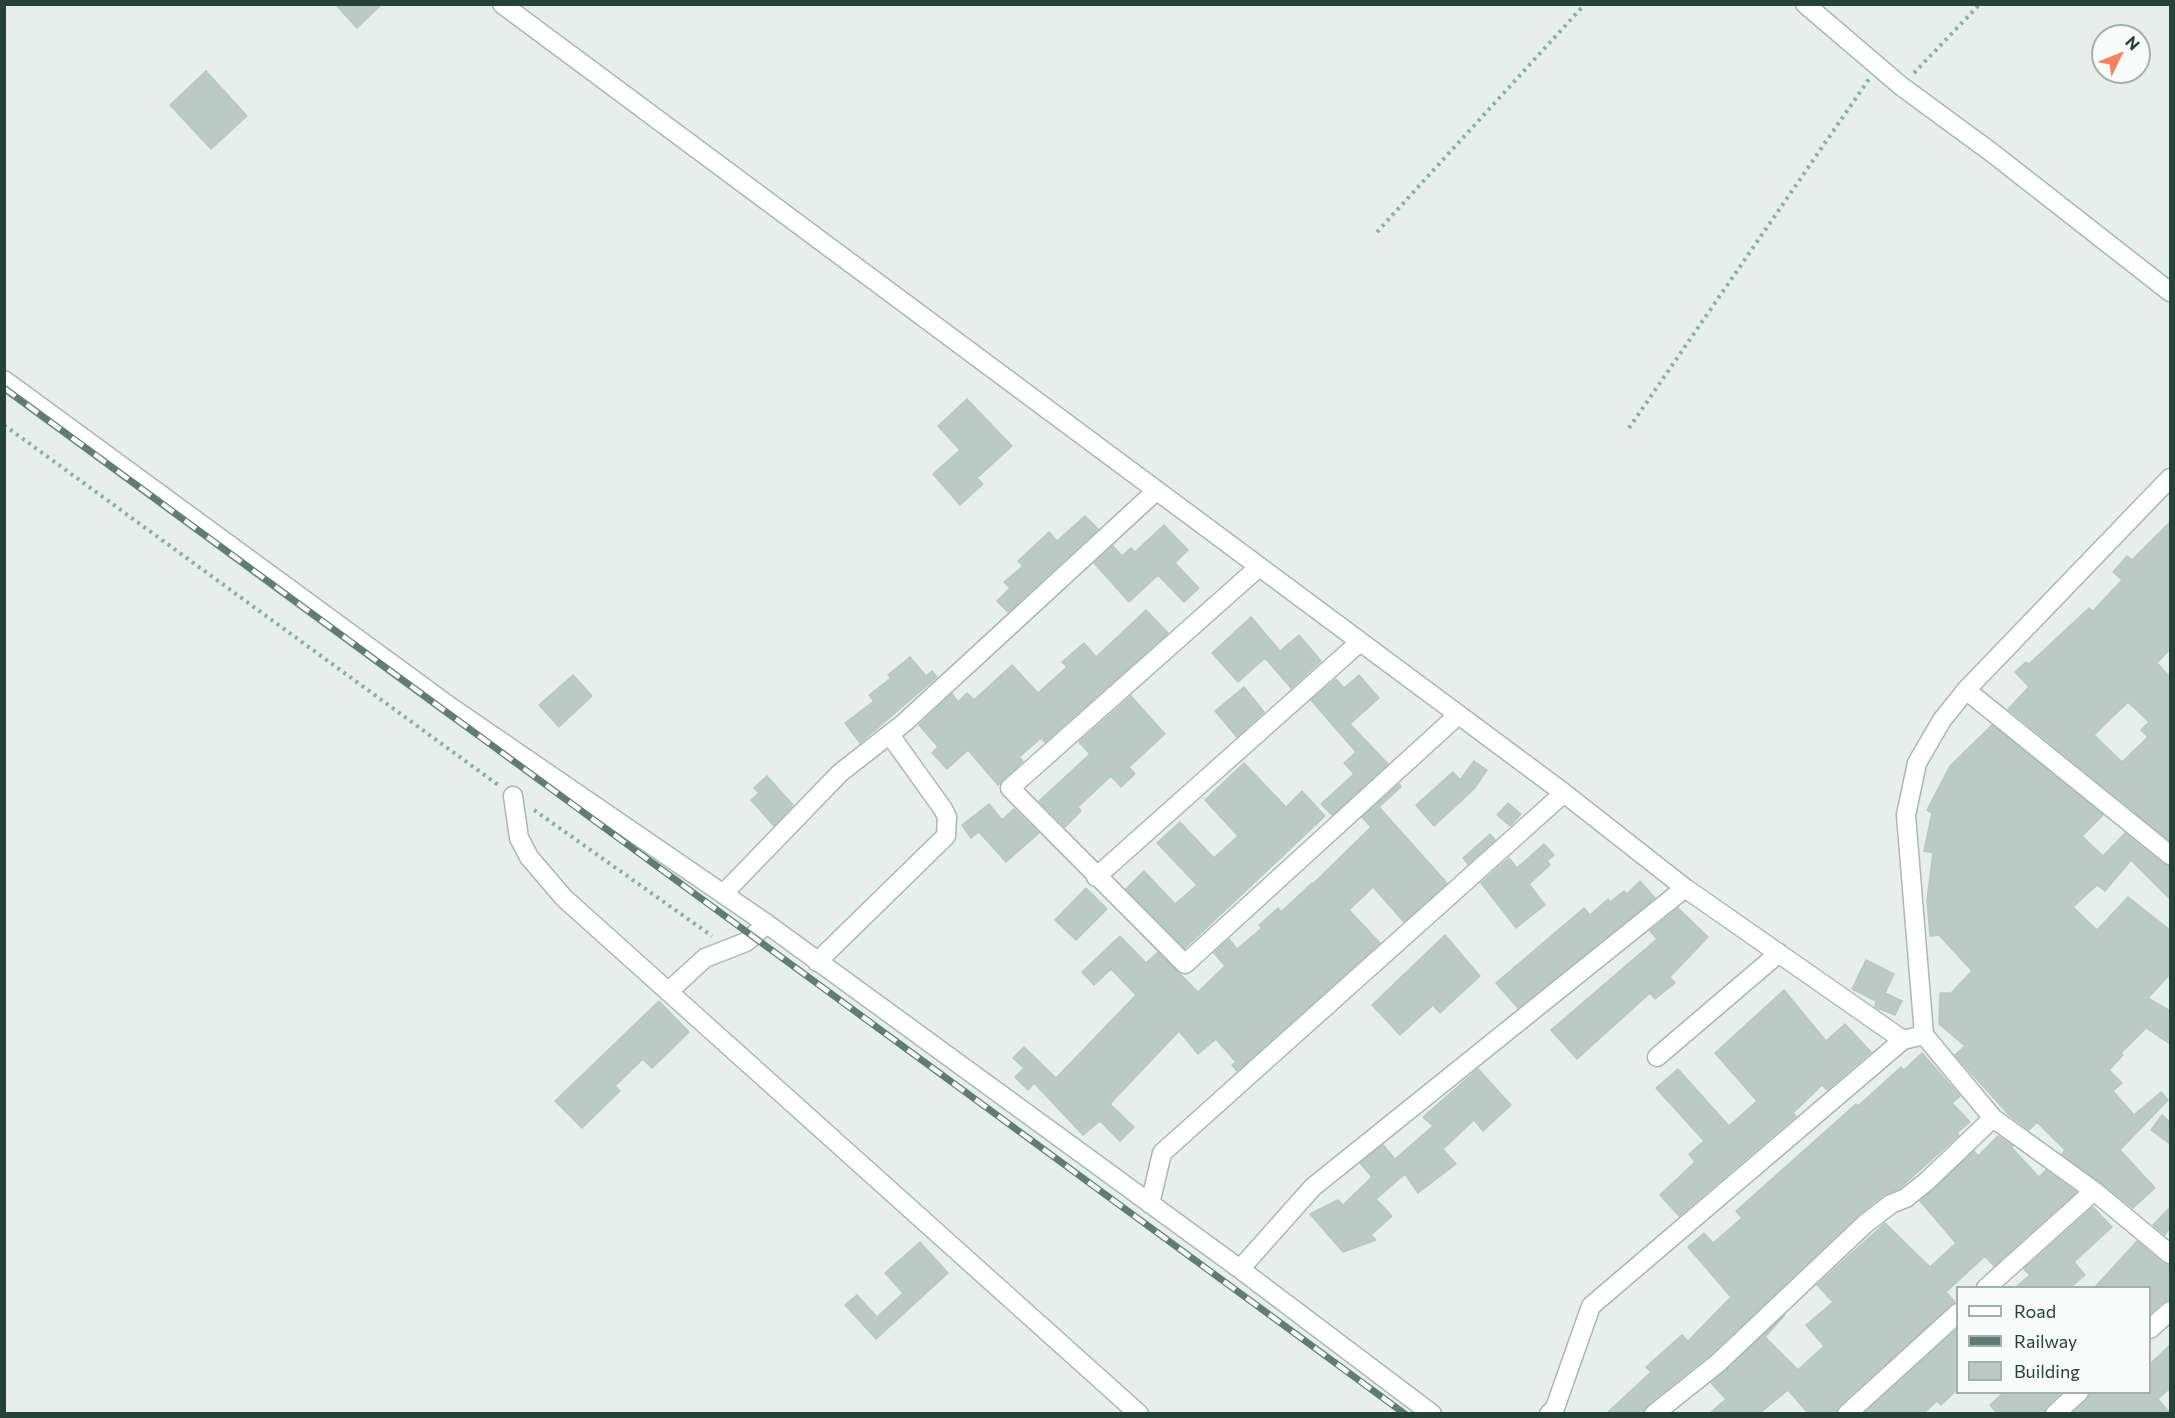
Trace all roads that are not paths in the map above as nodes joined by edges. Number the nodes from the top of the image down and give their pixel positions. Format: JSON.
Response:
{"nodes":[{"id":1,"x":501,"y":4,"type":"edge"},
{"id":2,"x":1805,"y":4,"type":"edge"},
{"id":3,"x":2170,"y":292,"type":"edge"},
{"id":4,"x":4,"y":380,"type":"edge"},
{"id":5,"x":2170,"y":478,"type":"edge"},
{"id":6,"x":1156,"y":491,"type":"junction"},
{"id":7,"x":1259,"y":567,"type":"junction"},
{"id":8,"x":1360,"y":642,"type":"junction"},
{"id":9,"x":1966,"y":690,"type":"junction"},
{"id":10,"x":1458,"y":715,"type":"junction"},
{"id":11,"x":890,"y":735,"type":"junction"},
{"id":12,"x":1564,"y":793,"type":"junction"},
{"id":13,"x":513,"y":796,"type":"road end"},
{"id":14,"x":2170,"y":855,"type":"edge"},
{"id":15,"x":1096,"y":876,"type":"junction"},
{"id":16,"x":1684,"y":888,"type":"junction"},
{"id":17,"x":723,"y":894,"type":"junction"},
{"id":18,"x":767,"y":924,"type":"junction"},
{"id":19,"x":1779,"y":953,"type":"junction"},
{"id":20,"x":817,"y":962,"type":"junction"},
{"id":21,"x":669,"y":991,"type":"junction"},
{"id":22,"x":1924,"y":1035,"type":"junction"},
{"id":23,"x":1903,"y":1040,"type":"junction"},
{"id":24,"x":1657,"y":1057,"type":"dead end"},
{"id":25,"x":1993,"y":1118,"type":"junction"},
{"id":26,"x":2094,"y":1191,"type":"junction"},
{"id":27,"x":1150,"y":1204,"type":"junction"},
{"id":28,"x":2170,"y":1254,"type":"edge"},
{"id":29,"x":1240,"y":1269,"type":"junction"},
{"id":30,"x":1987,"y":1286,"type":"edge"},
{"id":31,"x":2170,"y":1311,"type":"edge"},
{"id":32,"x":1956,"y":1315,"type":"edge"},
{"id":33,"x":2151,"y":1328,"type":"edge"},
{"id":34,"x":2077,"y":1394,"type":"edge"},
{"id":35,"x":1139,"y":1413,"type":"edge"},
{"id":36,"x":1432,"y":1413,"type":"edge"},
{"id":37,"x":1549,"y":1413,"type":"edge"},
{"id":38,"x":1654,"y":1413,"type":"edge"},
{"id":39,"x":1847,"y":1413,"type":"edge"},
{"id":40,"x":2055,"y":1413,"type":"edge"}],
"edges":[{"from":1,"to":6,"type":"street"},
{"from":2,"to":3,"type":"street"},
{"from":4,"to":17,"type":"street"},
{"from":5,"to":9,"type":"street"},
{"from":6,"to":7,"type":"street"},
{"from":6,"to":11,"type":"street"},
{"from":7,"to":8,"type":"street"},
{"from":7,"to":15,"type":"street"},
{"from":8,"to":10,"type":"street"},
{"from":8,"to":15,"type":"street"},
{"from":9,"to":14,"type":"street"},
{"from":9,"to":22,"type":"street"},
{"from":10,"to":12,"type":"street"},
{"from":10,"to":15,"type":"street"},
{"from":11,"to":17,"type":"street"},
{"from":11,"to":20,"type":"street"},
{"from":12,"to":16,"type":"street"},
{"from":12,"to":27,"type":"street"},
{"from":13,"to":21,"type":"street"},
{"from":16,"to":19,"type":"street"},
{"from":16,"to":29,"type":"street"},
{"from":17,"to":18,"type":"street"},
{"from":18,"to":20,"type":"street"},
{"from":18,"to":21,"type":"street"},
{"from":19,"to":23,"type":"street"},
{"from":19,"to":24,"type":"street"},
{"from":20,"to":27,"type":"street"},
{"from":21,"to":35,"type":"street"},
{"from":22,"to":23,"type":"street"},
{"from":22,"to":25,"type":"street"},
{"from":23,"to":37,"type":"street"},
{"from":25,"to":26,"type":"street"},
{"from":25,"to":38,"type":"street"},
{"from":26,"to":28,"type":"street"},
{"from":26,"to":30,"type":"street"},
{"from":27,"to":29,"type":"street"},
{"from":29,"to":36,"type":"street"},
{"from":31,"to":33,"type":"street"},
{"from":32,"to":39,"type":"street"},
{"from":34,"to":40,"type":"street"}]}
